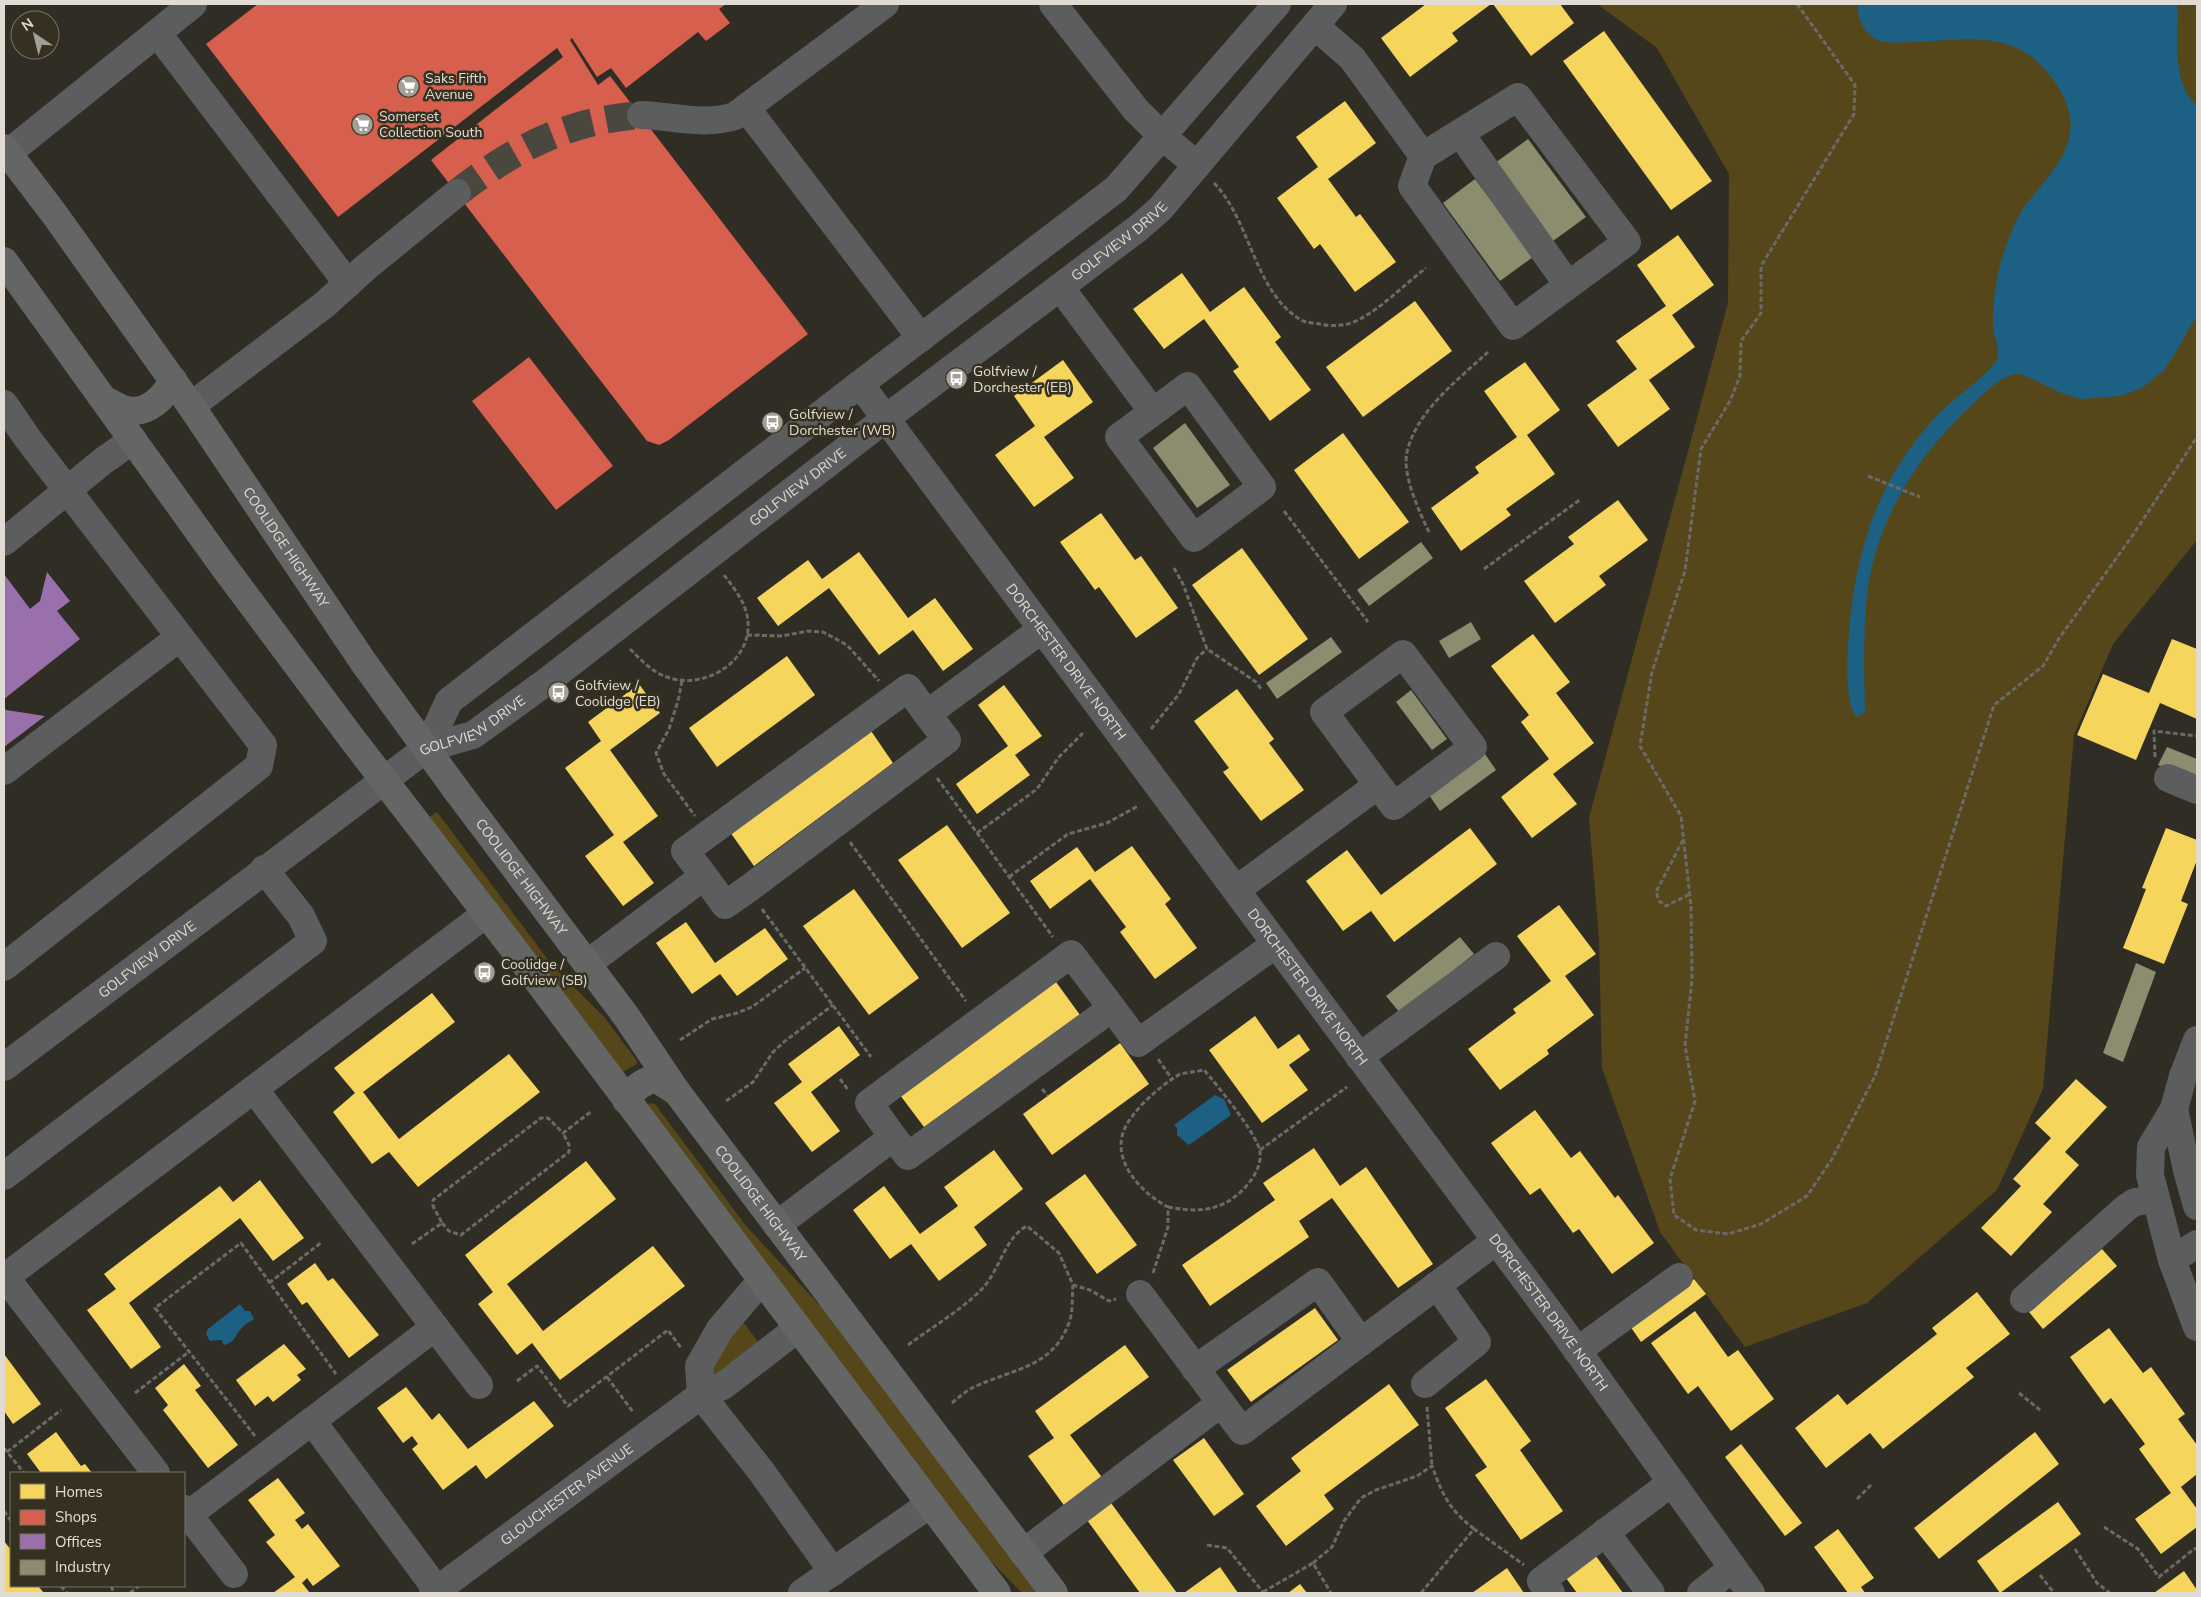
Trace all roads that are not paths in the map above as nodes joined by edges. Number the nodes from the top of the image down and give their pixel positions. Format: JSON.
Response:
{"nodes":[{"id":1,"x":193,"y":4,"type":"edge"},
{"id":2,"x":885,"y":4,"type":"edge"},
{"id":3,"x":1053,"y":4,"type":"edge"},
{"id":4,"x":1277,"y":4,"type":"edge"},
{"id":5,"x":1334,"y":4,"type":"edge"},
{"id":6,"x":1315,"y":26,"type":"junction"},
{"id":7,"x":158,"y":34,"type":"junction"},
{"id":8,"x":747,"y":109,"type":"junction"},
{"id":9,"x":641,"y":115,"type":"tunnel mouth"},
{"id":10,"x":1460,"y":133,"type":"junction"},
{"id":11,"x":1163,"y":137,"type":"junction"},
{"id":12,"x":6,"y":151,"type":"edge"},
{"id":13,"x":1424,"y":156,"type":"junction"},
{"id":14,"x":1203,"y":172,"type":"junction"},
{"id":15,"x":457,"y":193,"type":"tunnel mouth"},
{"id":16,"x":4,"y":261,"type":"edge"},
{"id":17,"x":348,"y":284,"type":"junction"},
{"id":18,"x":1568,"y":285,"type":"junction"},
{"id":19,"x":1060,"y":287,"type":"junction"},
{"id":20,"x":921,"y":338,"type":"junction"},
{"id":21,"x":173,"y":380,"type":"junction"},
{"id":22,"x":860,"y":384,"type":"junction"},
{"id":23,"x":105,"y":400,"type":"junction"},
{"id":24,"x":4,"y":404,"type":"edge"},
{"id":25,"x":191,"y":406,"type":"junction"},
{"id":26,"x":1153,"y":412,"type":"junction"},
{"id":27,"x":885,"y":419,"type":"junction"},
{"id":28,"x":133,"y":440,"type":"junction"},
{"id":29,"x":68,"y":491,"type":"junction"},
{"id":30,"x":4,"y":542,"type":"edge"},
{"id":31,"x":1042,"y":630,"type":"junction"},
{"id":32,"x":180,"y":637,"type":"junction"},
{"id":33,"x":927,"y":714,"type":"junction"},
{"id":34,"x":427,"y":748,"type":"junction"},
{"id":35,"x":4,"y":771,"type":"edge"},
{"id":36,"x":2168,"y":778,"type":"road end"},
{"id":37,"x":384,"y":779,"type":"junction"},
{"id":38,"x":1378,"y":785,"type":"junction"},
{"id":39,"x":2197,"y":790,"type":"edge"},
{"id":40,"x":264,"y":869,"type":"junction"},
{"id":41,"x":704,"y":876,"type":"junction"},
{"id":42,"x":1236,"y":890,"type":"junction"},
{"id":43,"x":487,"y":913,"type":"junction"},
{"id":44,"x":1276,"y":944,"type":"junction"},
{"id":45,"x":1496,"y":956,"type":"dead end"},
{"id":46,"x":587,"y":964,"type":"junction"},
{"id":47,"x":4,"y":967,"type":"edge"},
{"id":48,"x":1112,"y":1008,"type":"junction"},
{"id":49,"x":2197,"y":1040,"type":"edge"},
{"id":50,"x":1360,"y":1057,"type":"junction"},
{"id":51,"x":4,"y":1067,"type":"edge"},
{"id":52,"x":254,"y":1089,"type":"junction"},
{"id":53,"x":677,"y":1092,"type":"junction"},
{"id":54,"x":626,"y":1100,"type":"junction"},
{"id":55,"x":2174,"y":1109,"type":"junction"},
{"id":56,"x":893,"y":1137,"type":"junction"},
{"id":57,"x":4,"y":1176,"type":"edge"},
{"id":58,"x":2155,"y":1199,"type":"junction"},
{"id":59,"x":2197,"y":1206,"type":"edge"},
{"id":60,"x":777,"y":1225,"type":"junction"},
{"id":61,"x":1496,"y":1241,"type":"junction"},
{"id":62,"x":2197,"y":1244,"type":"edge"},
{"id":63,"x":2172,"y":1260,"type":"junction"},
{"id":64,"x":1679,"y":1277,"type":"dead end"},
{"id":65,"x":5,"y":1278,"type":"edge"},
{"id":66,"x":761,"y":1281,"type":"junction"},
{"id":67,"x":1437,"y":1285,"type":"junction"},
{"id":68,"x":1140,"y":1294,"type":"road end"},
{"id":69,"x":2024,"y":1299,"type":"dead end"},
{"id":70,"x":435,"y":1327,"type":"junction"},
{"id":71,"x":2197,"y":1328,"type":"edge"},
{"id":72,"x":797,"y":1329,"type":"junction"},
{"id":73,"x":1361,"y":1342,"type":"junction"},
{"id":74,"x":1577,"y":1350,"type":"junction"},
{"id":75,"x":1195,"y":1369,"type":"junction"},
{"id":76,"x":1425,"y":1384,"type":"road end"},
{"id":77,"x":479,"y":1385,"type":"dead end"},
{"id":78,"x":701,"y":1395,"type":"junction"},
{"id":79,"x":1221,"y":1403,"type":"junction"},
{"id":80,"x":312,"y":1422,"type":"junction"},
{"id":81,"x":155,"y":1472,"type":"edge"},
{"id":82,"x":1671,"y":1483,"type":"junction"},
{"id":83,"x":930,"y":1504,"type":"junction"},
{"id":84,"x":186,"y":1512,"type":"edge"},
{"id":85,"x":1605,"y":1532,"type":"junction"},
{"id":86,"x":1023,"y":1553,"type":"junction"},
{"id":87,"x":1733,"y":1568,"type":"junction"},
{"id":88,"x":833,"y":1572,"type":"junction"},
{"id":89,"x":234,"y":1574,"type":"dead end"},
{"id":90,"x":1546,"y":1587,"type":"edge"},
{"id":91,"x":435,"y":1592,"type":"edge"},
{"id":92,"x":802,"y":1593,"type":"edge"},
{"id":93,"x":997,"y":1593,"type":"edge"},
{"id":94,"x":1054,"y":1593,"type":"edge"},
{"id":95,"x":1650,"y":1593,"type":"edge"},
{"id":96,"x":1701,"y":1593,"type":"edge"},
{"id":97,"x":1751,"y":1593,"type":"edge"}],
"edges":[{"from":1,"to":7,"type":"street"},
{"from":2,"to":8,"type":"street"},
{"from":3,"to":11,"type":"street"},
{"from":4,"to":11,"type":"street","name":"GOLFVIEW DRIVE"},
{"from":5,"to":6,"type":"street","name":"GOLFVIEW DRIVE"},
{"from":6,"to":13,"type":"street"},
{"from":6,"to":14,"type":"street","name":"GOLFVIEW DRIVE"},
{"from":7,"to":12,"type":"street"},
{"from":7,"to":17,"type":"street"},
{"from":8,"to":9,"type":"street"},
{"from":8,"to":20,"type":"street"},
{"from":10,"to":13,"type":"street"},
{"from":10,"to":18,"type":"street"},
{"from":10,"to":18,"type":"street"},
{"from":11,"to":14,"type":"street"},
{"from":11,"to":20,"type":"street","name":"GOLFVIEW DRIVE"},
{"from":12,"to":21,"type":"main road","name":"COOLIDGE HIGHWAY"},
{"from":13,"to":18,"type":"street"},
{"from":14,"to":19,"type":"street","name":"GOLFVIEW DRIVE"},
{"from":15,"to":17,"type":"street"},
{"from":16,"to":23,"type":"main road"},
{"from":17,"to":25,"type":"street"},
{"from":19,"to":26,"type":"street"},
{"from":19,"to":27,"type":"street","name":"GOLFVIEW DRIVE"},
{"from":20,"to":22,"type":"street","name":"GOLFVIEW DRIVE"},
{"from":21,"to":23,"type":"main road"},
{"from":21,"to":25,"type":"main road","name":"COOLIDGE HIGHWAY"},
{"from":22,"to":27,"type":"street","name":"DORCHESTER DRIVE NORTH"},
{"from":22,"to":34,"type":"street","name":"GOLFVIEW DRIVE"},
{"from":23,"to":28,"type":"main road"},
{"from":24,"to":29,"type":"street"},
{"from":25,"to":34,"type":"main road","name":"COOLIDGE HIGHWAY"},
{"from":26,"to":26,"type":"street"},
{"from":27,"to":31,"type":"street","name":"DORCHESTER DRIVE NORTH"},
{"from":27,"to":34,"type":"street","name":"GOLFVIEW DRIVE"},
{"from":28,"to":29,"type":"street"},
{"from":28,"to":37,"type":"main road"},
{"from":29,"to":30,"type":"street"},
{"from":29,"to":32,"type":"street"},
{"from":31,"to":33,"type":"street"},
{"from":31,"to":42,"type":"street","name":"DORCHESTER DRIVE NORTH"},
{"from":32,"to":35,"type":"street"},
{"from":32,"to":47,"type":"street"},
{"from":33,"to":41,"type":"street"},
{"from":33,"to":41,"type":"street"},
{"from":34,"to":37,"type":"street","name":"GOLFVIEW DRIVE"},
{"from":34,"to":46,"type":"main road","name":"COOLIDGE HIGHWAY"},
{"from":36,"to":39,"type":"street"},
{"from":37,"to":40,"type":"street","name":"GOLFVIEW DRIVE"},
{"from":37,"to":43,"type":"main road"},
{"from":38,"to":38,"type":"street"},
{"from":38,"to":42,"type":"street"},
{"from":40,"to":51,"type":"street","name":"GOLFVIEW DRIVE"},
{"from":40,"to":57,"type":"street"},
{"from":41,"to":46,"type":"street"},
{"from":42,"to":44,"type":"street","name":"DORCHESTER DRIVE NORTH"},
{"from":43,"to":52,"type":"street"},
{"from":43,"to":54,"type":"main road"},
{"from":44,"to":48,"type":"street"},
{"from":44,"to":50,"type":"street","name":"DORCHESTER DRIVE NORTH"},
{"from":45,"to":50,"type":"street"},
{"from":46,"to":53,"type":"main road","name":"COOLIDGE HIGHWAY"},
{"from":48,"to":56,"type":"street"},
{"from":48,"to":56,"type":"street"},
{"from":49,"to":55,"type":"street"},
{"from":50,"to":61,"type":"street","name":"DORCHESTER DRIVE NORTH"},
{"from":52,"to":65,"type":"street"},
{"from":52,"to":70,"type":"street"},
{"from":53,"to":54,"type":"main road"},
{"from":53,"to":60,"type":"main road","name":"COOLIDGE HIGHWAY"},
{"from":54,"to":66,"type":"main road"},
{"from":55,"to":58,"type":"street"},
{"from":55,"to":59,"type":"street"},
{"from":56,"to":60,"type":"street"},
{"from":58,"to":63,"type":"street"},
{"from":58,"to":69,"type":"street"},
{"from":60,"to":86,"type":"main road","name":"COOLIDGE HIGHWAY"},
{"from":61,"to":67,"type":"street"},
{"from":61,"to":74,"type":"street","name":"DORCHESTER DRIVE NORTH"},
{"from":62,"to":63,"type":"street"},
{"from":63,"to":71,"type":"street"},
{"from":64,"to":74,"type":"street"},
{"from":65,"to":81,"type":"street"},
{"from":66,"to":72,"type":"main road"},
{"from":66,"to":78,"type":"street"},
{"from":67,"to":73,"type":"street"},
{"from":67,"to":76,"type":"street"},
{"from":68,"to":75,"type":"street"},
{"from":70,"to":77,"type":"street"},
{"from":70,"to":80,"type":"street"},
{"from":72,"to":78,"type":"street","name":"GLOUCHESTER AVENUE"},
{"from":72,"to":83,"type":"main road"},
{"from":73,"to":75,"type":"street"},
{"from":73,"to":79,"type":"street"},
{"from":74,"to":82,"type":"street","name":"DORCHESTER DRIVE NORTH"},
{"from":75,"to":79,"type":"street"},
{"from":78,"to":88,"type":"street"},
{"from":78,"to":91,"type":"street","name":"GLOUCHESTER AVENUE"},
{"from":79,"to":86,"type":"street"},
{"from":80,"to":84,"type":"street"},
{"from":80,"to":91,"type":"street"},
{"from":82,"to":85,"type":"street"},
{"from":82,"to":87,"type":"street","name":"DORCHESTER DRIVE NORTH"},
{"from":83,"to":88,"type":"street"},
{"from":83,"to":93,"type":"main road"},
{"from":84,"to":89,"type":"street"},
{"from":85,"to":90,"type":"street"},
{"from":85,"to":95,"type":"street"},
{"from":86,"to":94,"type":"main road","name":"COOLIDGE HIGHWAY"},
{"from":87,"to":96,"type":"street"},
{"from":87,"to":97,"type":"street","name":"DORCHESTER DRIVE NORTH"},
{"from":88,"to":92,"type":"street"}]}
